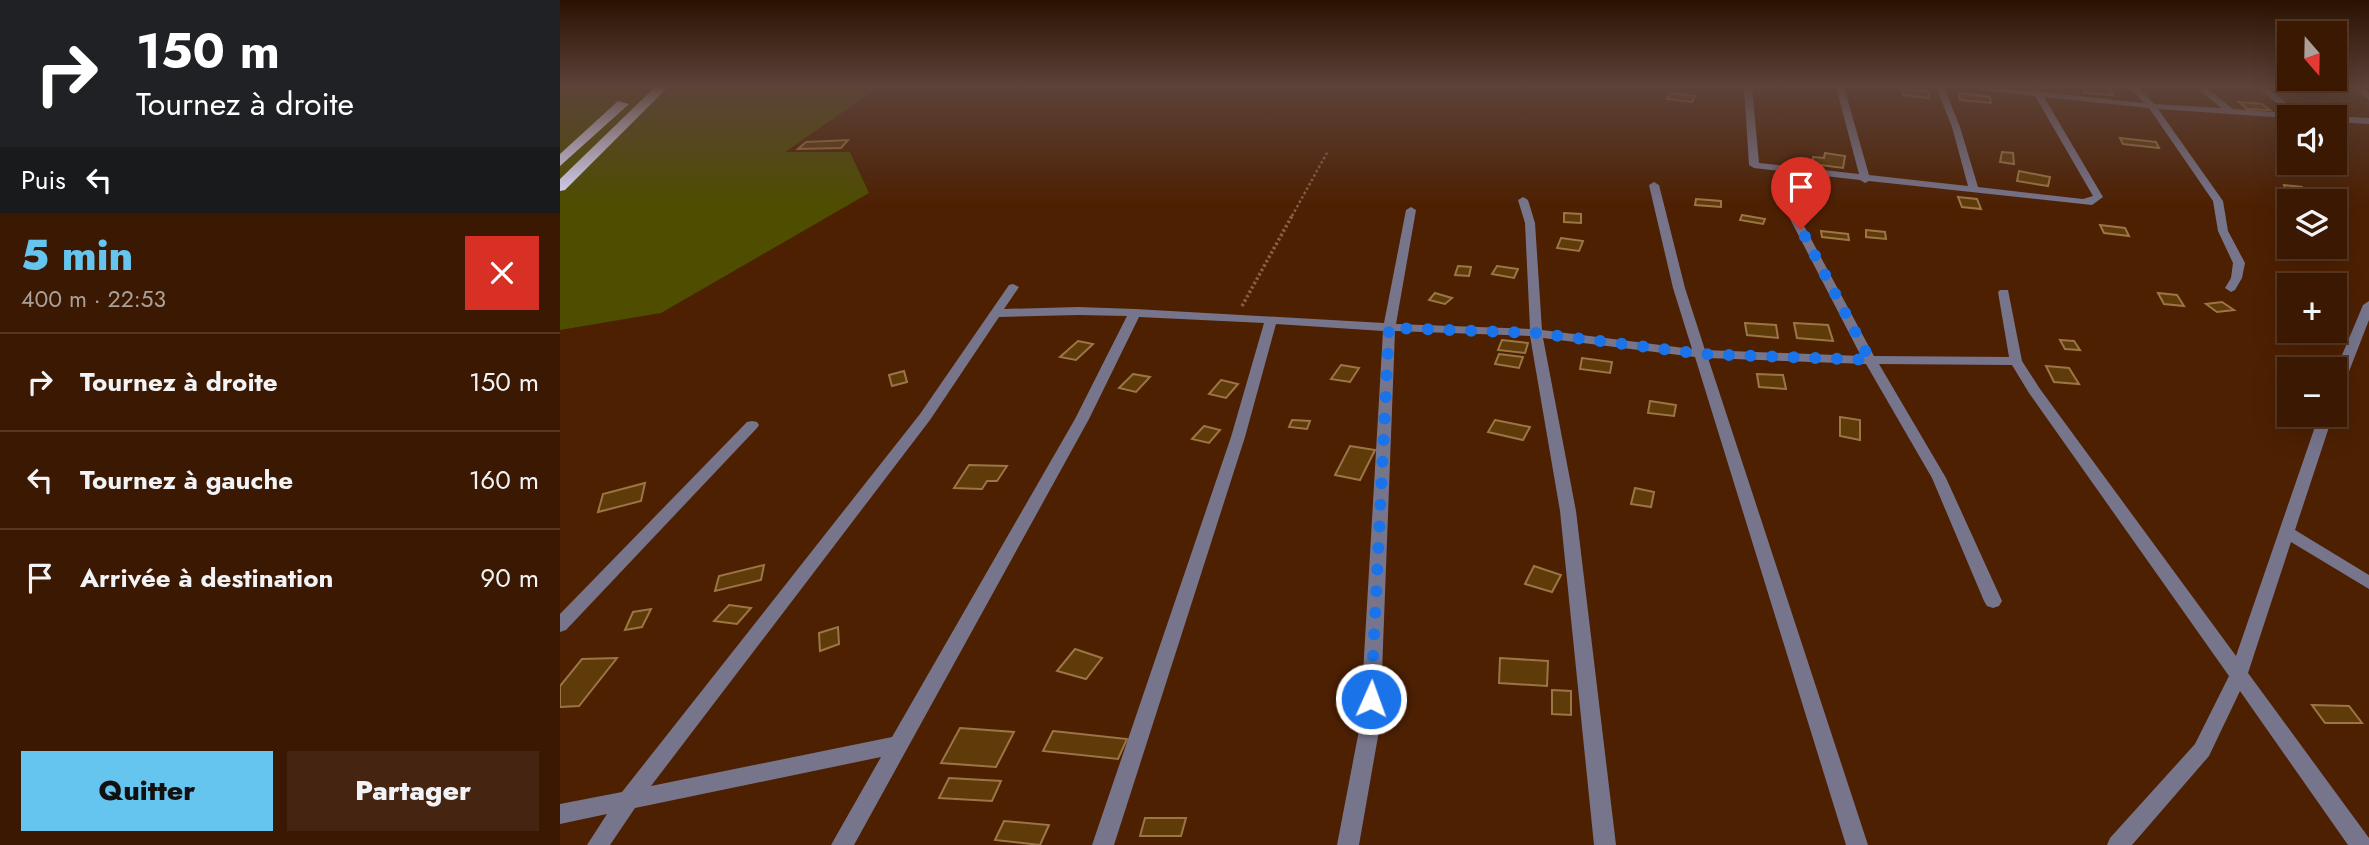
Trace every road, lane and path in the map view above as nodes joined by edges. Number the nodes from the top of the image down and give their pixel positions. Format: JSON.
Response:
{"nodes":[{"id":1,"x":600,"y":126,"type":"edge"},
{"id":2,"x":622,"y":126,"type":"edge"},
{"id":3,"x":1750,"y":126,"type":"edge"},
{"id":4,"x":1851,"y":126,"type":"edge"},
{"id":5,"x":1956,"y":126,"type":"edge"},
{"id":6,"x":2058,"y":126,"type":"edge"},
{"id":7,"x":2166,"y":126,"type":"edge"},
{"id":8,"x":1328,"y":151,"type":"dead end"},
{"id":9,"x":560,"y":162,"type":"edge"},
{"id":10,"x":1785,"y":171,"type":"junction"},
{"id":11,"x":1865,"y":180,"type":"junction"},
{"id":12,"x":1654,"y":185,"type":"dead end"},
{"id":13,"x":560,"y":187,"type":"edge"},
{"id":14,"x":1974,"y":190,"type":"junction"},
{"id":15,"x":1522,"y":200,"type":"dead end"},
{"id":16,"x":1411,"y":210,"type":"dead end"},
{"id":17,"x":1013,"y":287,"type":"dead end"},
{"id":18,"x":2231,"y":288,"type":"dead end"},
{"id":19,"x":2004,"y":292,"type":"dead end"},
{"id":20,"x":2369,"y":305,"type":"edge"},
{"id":21,"x":996,"y":313,"type":"junction"},
{"id":22,"x":1135,"y":313,"type":"junction"},
{"id":23,"x":1236,"y":317,"type":"junction"},
{"id":24,"x":1271,"y":320,"type":"junction"},
{"id":25,"x":1389,"y":328,"type":"junction"},
{"id":26,"x":1536,"y":333,"type":"junction"},
{"id":27,"x":1702,"y":354,"type":"junction"},
{"id":28,"x":1870,"y":360,"type":"junction"},
{"id":29,"x":2016,"y":360,"type":"junction"},
{"id":30,"x":2347,"y":360,"type":"edge"},
{"id":31,"x":752,"y":425,"type":"dead end"},
{"id":32,"x":2322,"y":427,"type":"edge"},
{"id":33,"x":2288,"y":533,"type":"junction"},
{"id":34,"x":2369,"y":583,"type":"edge"},
{"id":35,"x":1993,"y":601,"type":"dead end"},
{"id":36,"x":560,"y":625,"type":"edge"},
{"id":37,"x":2238,"y":676,"type":"junction"},
{"id":38,"x":900,"y":744,"type":"junction"},
{"id":39,"x":629,"y":799,"type":"junction"},
{"id":40,"x":560,"y":814,"type":"edge"},
{"id":41,"x":598,"y":845,"type":"edge"},
{"id":42,"x":842,"y":845,"type":"edge"},
{"id":43,"x":1102,"y":845,"type":"edge"},
{"id":44,"x":1348,"y":845,"type":"edge"},
{"id":45,"x":1605,"y":845,"type":"edge"},
{"id":46,"x":1857,"y":845,"type":"edge"},
{"id":47,"x":2118,"y":845,"type":"edge"},
{"id":48,"x":2361,"y":845,"type":"edge"}],
"edges":[{"from":1,"to":9,"type":"highway"},
{"from":2,"to":13,"type":"highway"},
{"from":3,"to":10,"type":"street"},
{"from":4,"to":11,"type":"street"},
{"from":5,"to":14,"type":"street"},
{"from":6,"to":14,"type":"street"},
{"from":7,"to":18,"type":"street"},
{"from":8,"to":23,"type":"path"},
{"from":10,"to":11,"type":"street"},
{"from":10,"to":28,"type":"street"},
{"from":11,"to":14,"type":"street"},
{"from":12,"to":27,"type":"street"},
{"from":15,"to":26,"type":"street"},
{"from":16,"to":25,"type":"street"},
{"from":17,"to":21,"type":"street"},
{"from":19,"to":29,"type":"street"},
{"from":20,"to":30,"type":"street"},
{"from":21,"to":22,"type":"street"},
{"from":21,"to":39,"type":"street"},
{"from":22,"to":23,"type":"street"},
{"from":22,"to":38,"type":"street"},
{"from":23,"to":24,"type":"street"},
{"from":24,"to":25,"type":"street"},
{"from":24,"to":43,"type":"street"},
{"from":25,"to":26,"type":"street"},
{"from":25,"to":44,"type":"street"},
{"from":26,"to":27,"type":"street"},
{"from":26,"to":45,"type":"street"},
{"from":27,"to":28,"type":"street"},
{"from":27,"to":46,"type":"street"},
{"from":28,"to":29,"type":"street"},
{"from":28,"to":35,"type":"street"},
{"from":29,"to":37,"type":"street"},
{"from":31,"to":36,"type":"street"},
{"from":32,"to":33,"type":"street"},
{"from":33,"to":34,"type":"street"},
{"from":33,"to":37,"type":"street"},
{"from":37,"to":47,"type":"street"},
{"from":37,"to":48,"type":"street"},
{"from":38,"to":39,"type":"street"},
{"from":38,"to":42,"type":"street"},
{"from":39,"to":40,"type":"street"},
{"from":39,"to":41,"type":"street"}]}
